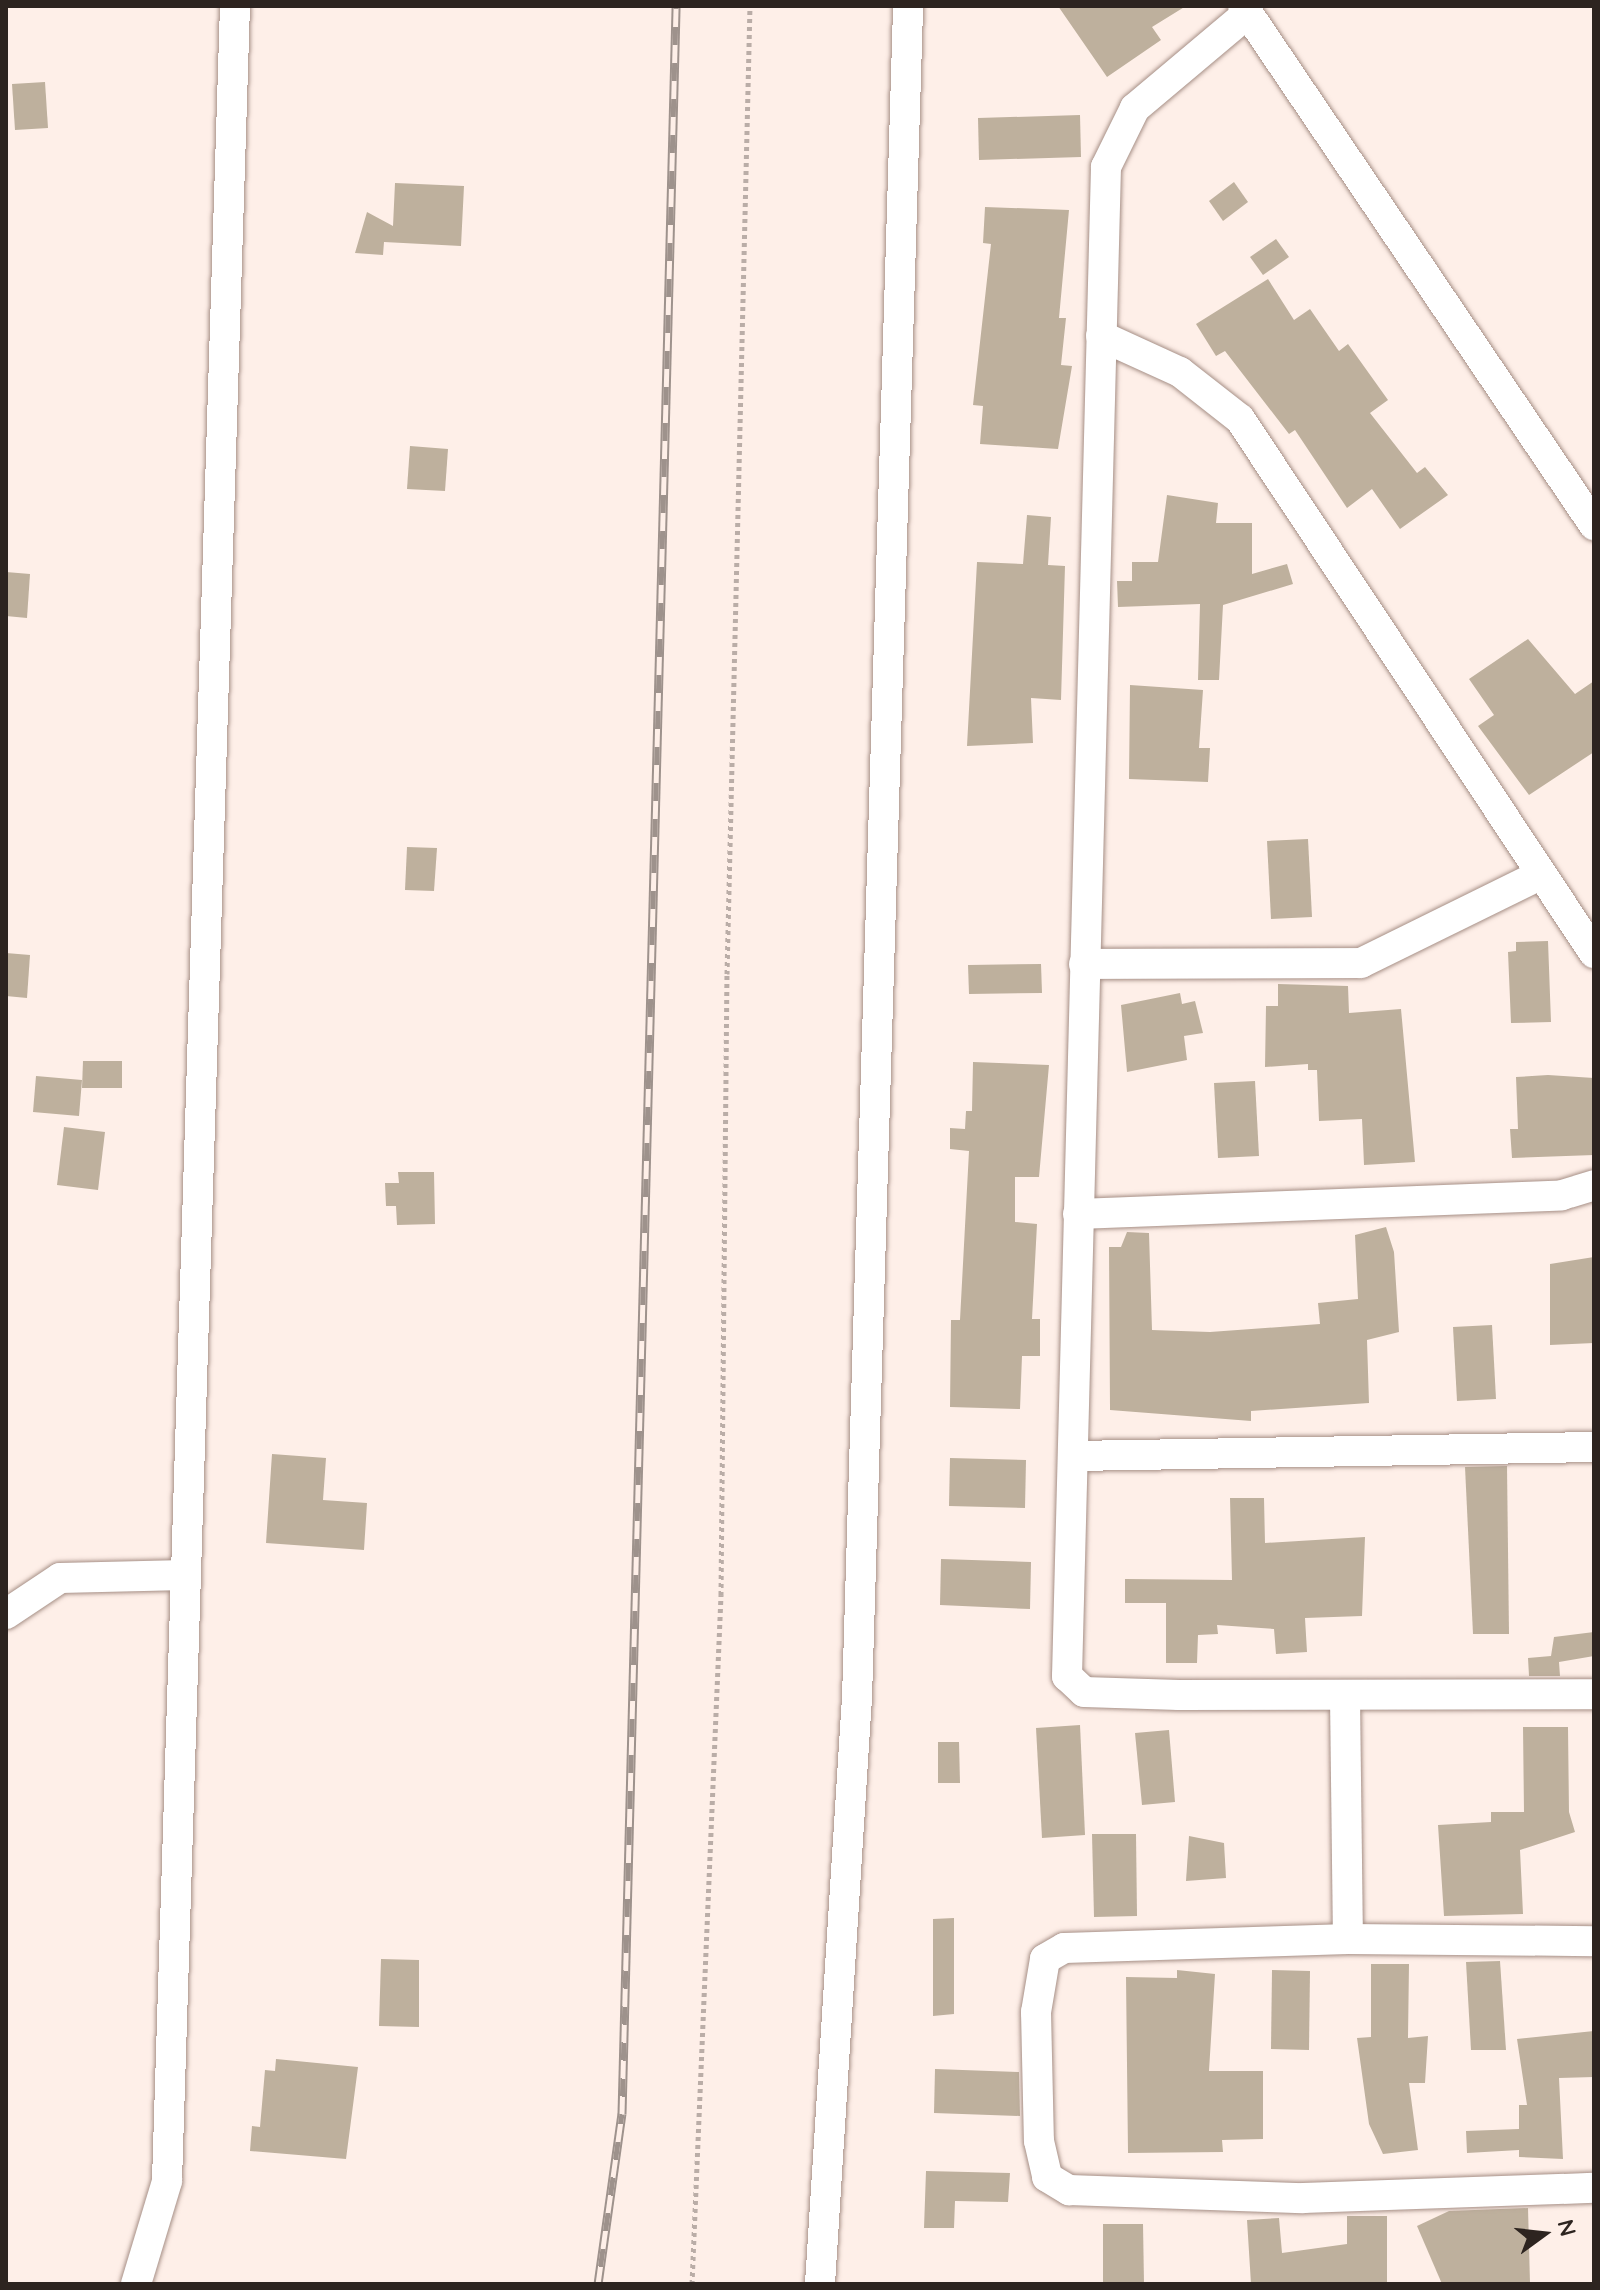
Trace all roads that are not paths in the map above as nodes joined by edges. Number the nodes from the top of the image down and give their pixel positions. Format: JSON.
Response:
{"nodes":[{"id":1,"x":235,"y":6,"type":"edge"},
{"id":2,"x":908,"y":6,"type":"edge"},
{"id":3,"x":1245,"y":10,"type":"edge"},
{"id":4,"x":1101,"y":336,"type":"junction"},
{"id":5,"x":1594,"y":525,"type":"edge"},
{"id":6,"x":1540,"y":875,"type":"junction"},
{"id":7,"x":1594,"y":953,"type":"edge"},
{"id":8,"x":1084,"y":964,"type":"junction"},
{"id":9,"x":1594,"y":1185,"type":"edge"},
{"id":10,"x":1078,"y":1214,"type":"junction"},
{"id":11,"x":1594,"y":1447,"type":"edge"},
{"id":12,"x":1074,"y":1456,"type":"junction"},
{"id":13,"x":185,"y":1575,"type":"junction"},
{"id":14,"x":6,"y":1614,"type":"edge"},
{"id":15,"x":1594,"y":1694,"type":"edge"},
{"id":16,"x":1345,"y":1697,"type":"junction"},
{"id":17,"x":1348,"y":1939,"type":"junction"},
{"id":18,"x":1594,"y":1941,"type":"edge"},
{"id":19,"x":1594,"y":2188,"type":"edge"},
{"id":20,"x":136,"y":2284,"type":"edge"},
{"id":21,"x":820,"y":2284,"type":"edge"}],
"edges":[{"from":1,"to":13,"type":"street"},
{"from":2,"to":21,"type":"street"},
{"from":3,"to":4,"type":"street"},
{"from":3,"to":5,"type":"street"},
{"from":4,"to":6,"type":"street"},
{"from":4,"to":8,"type":"street"},
{"from":6,"to":7,"type":"street"},
{"from":6,"to":8,"type":"street"},
{"from":8,"to":10,"type":"street"},
{"from":9,"to":10,"type":"street"},
{"from":10,"to":12,"type":"street"},
{"from":11,"to":12,"type":"street"},
{"from":12,"to":16,"type":"street"},
{"from":13,"to":14,"type":"street"},
{"from":13,"to":20,"type":"street"},
{"from":15,"to":16,"type":"street"},
{"from":16,"to":17,"type":"street"},
{"from":17,"to":18,"type":"street"},
{"from":17,"to":19,"type":"street"}]}
